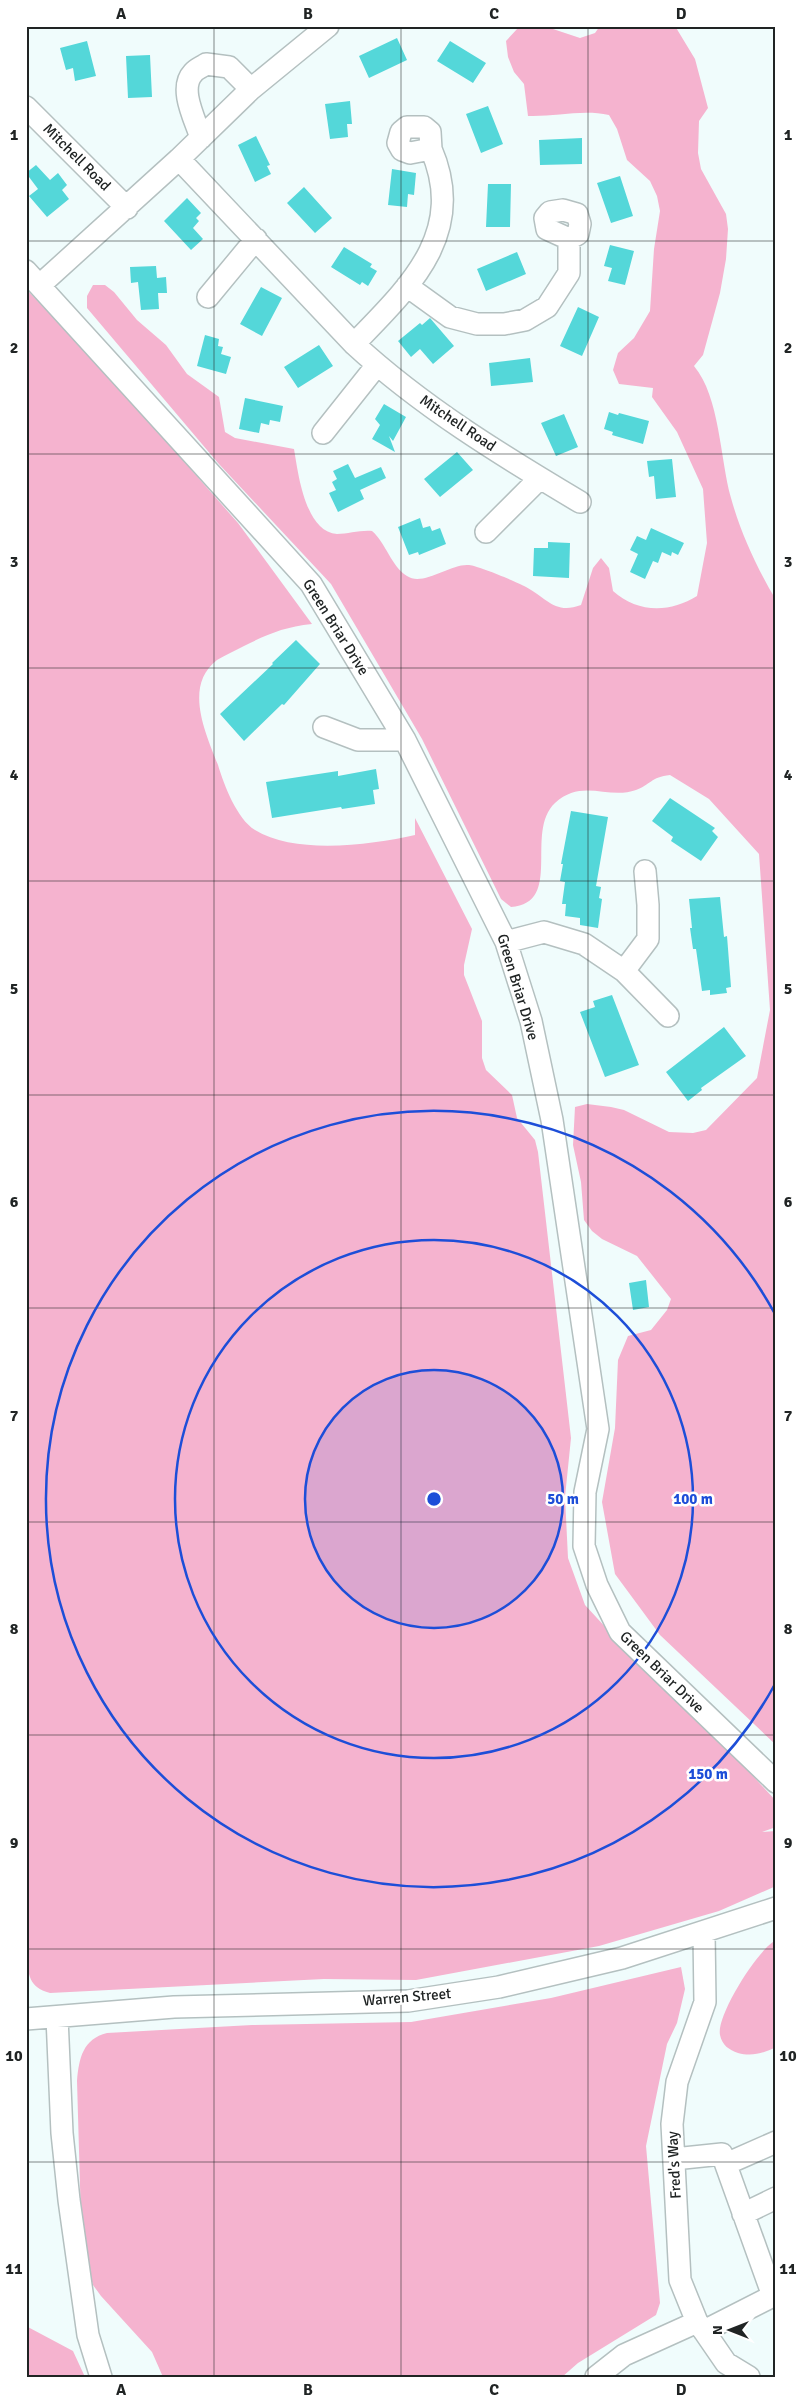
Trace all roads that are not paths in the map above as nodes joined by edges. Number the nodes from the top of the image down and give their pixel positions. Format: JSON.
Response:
{"nodes":[{"id":1,"x":318,"y":29,"type":"edge"},
{"id":2,"x":251,"y":88,"type":"junction"},
{"id":3,"x":26,"y":107,"type":"edge"},
{"id":4,"x":201,"y":138,"type":"junction"},
{"id":5,"x":431,"y":149,"type":"dead end"},
{"id":6,"x":179,"y":159,"type":"junction"},
{"id":7,"x":127,"y":208,"type":"junction"},
{"id":8,"x":256,"y":239,"type":"junction"},
{"id":9,"x":569,"y":239,"type":"dead end"},
{"id":10,"x":33,"y":278,"type":"edge"},
{"id":11,"x":407,"y":286,"type":"junction"},
{"id":12,"x":208,"y":297,"type":"dead end"},
{"id":13,"x":354,"y":344,"type":"junction"},
{"id":14,"x":377,"y":366,"type":"junction"},
{"id":15,"x":323,"y":433,"type":"dead end"},
{"id":16,"x":540,"y":478,"type":"junction"},
{"id":17,"x":580,"y":502,"type":"dead end"},
{"id":18,"x":486,"y":532,"type":"dead end"},
{"id":19,"x":324,"y":727,"type":"dead end"},
{"id":20,"x":405,"y":740,"type":"junction"},
{"id":21,"x":645,"y":871,"type":"dead end"},
{"id":22,"x":506,"y":942,"type":"junction"},
{"id":23,"x":624,"y":971,"type":"junction"},
{"id":24,"x":668,"y":1016,"type":"dead end"},
{"id":25,"x":776,"y":1782,"type":"edge"},
{"id":26,"x":776,"y":1908,"type":"edge"},
{"id":27,"x":704,"y":1933,"type":"junction"},
{"id":28,"x":57,"y":2017,"type":"junction"},
{"id":29,"x":26,"y":2019,"type":"edge"},
{"id":30,"x":776,"y":2142,"type":"edge"},
{"id":31,"x":674,"y":2159,"type":"junction"},
{"id":32,"x":726,"y":2164,"type":"junction"},
{"id":33,"x":776,"y":2198,"type":"edge"},
{"id":34,"x":744,"y":2214,"type":"junction"},
{"id":35,"x":774,"y":2295,"type":"edge"},
{"id":36,"x":700,"y":2326,"type":"junction"},
{"id":37,"x":101,"y":2377,"type":"edge"},
{"id":38,"x":596,"y":2377,"type":"edge"},
{"id":39,"x":749,"y":2377,"type":"edge"}],
"edges":[{"from":1,"to":2,"type":"street"},
{"from":2,"to":4,"type":"street"},
{"from":2,"to":4,"type":"street"},
{"from":3,"to":7,"type":"street","name":"Mitchell Road"},
{"from":4,"to":6,"type":"street"},
{"from":5,"to":11,"type":"street"},
{"from":6,"to":7,"type":"street"},
{"from":6,"to":8,"type":"street","name":"Mitchell Road"},
{"from":7,"to":10,"type":"street"},
{"from":8,"to":12,"type":"street"},
{"from":8,"to":13,"type":"street","name":"Mitchell Road"},
{"from":9,"to":11,"type":"street"},
{"from":10,"to":20,"type":"street","name":"Green Briar Drive"},
{"from":11,"to":13,"type":"street"},
{"from":13,"to":14,"type":"street","name":"Mitchell Road"},
{"from":14,"to":15,"type":"street"},
{"from":14,"to":16,"type":"street","name":"Mitchell Road"},
{"from":16,"to":17,"type":"street","name":"Mitchell Road"},
{"from":16,"to":18,"type":"street"},
{"from":19,"to":20,"type":"street"},
{"from":20,"to":22,"type":"street","name":"Green Briar Drive"},
{"from":21,"to":23,"type":"street"},
{"from":22,"to":23,"type":"street"},
{"from":22,"to":25,"type":"street","name":"Green Briar Drive"},
{"from":23,"to":24,"type":"street"},
{"from":26,"to":27,"type":"street","name":"Warren Street"},
{"from":27,"to":28,"type":"street","name":"Warren Street"},
{"from":27,"to":31,"type":"street","name":"Fred's Way"},
{"from":28,"to":29,"type":"street","name":"Warren Street"},
{"from":28,"to":37,"type":"street"},
{"from":30,"to":32,"type":"street"},
{"from":31,"to":32,"type":"street"},
{"from":31,"to":36,"type":"street","name":"Fred's Way"},
{"from":32,"to":34,"type":"street"},
{"from":33,"to":34,"type":"street"},
{"from":34,"to":35,"type":"street"},
{"from":35,"to":36,"type":"street"},
{"from":36,"to":38,"type":"street"},
{"from":36,"to":39,"type":"street","name":"Fred's Way"}]}
